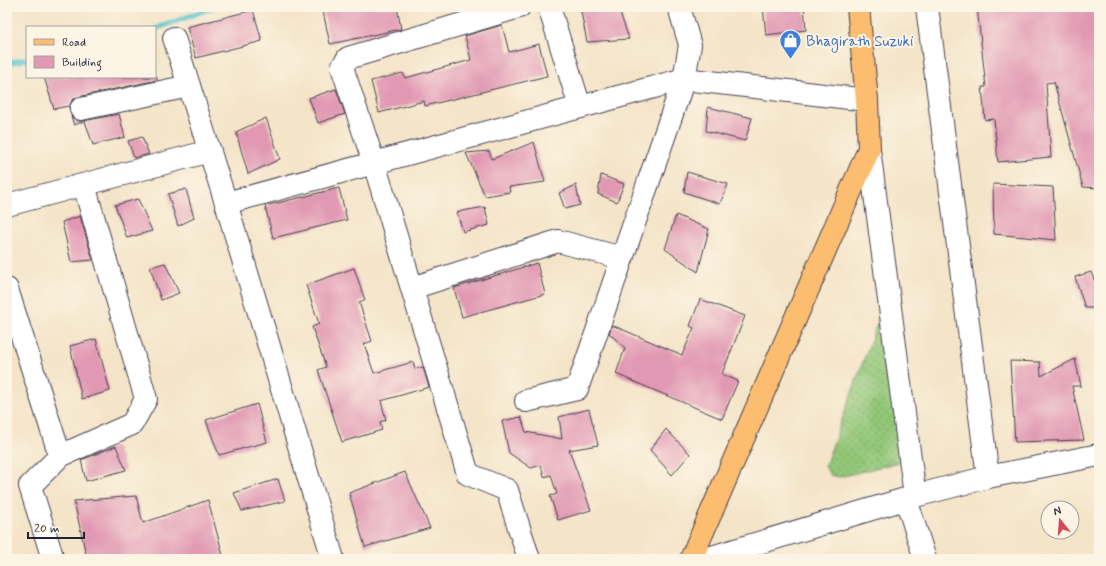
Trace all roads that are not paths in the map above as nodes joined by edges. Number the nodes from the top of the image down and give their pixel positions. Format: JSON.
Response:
{"nodes":[{"id":1,"x":519,"y":7,"type":"edge"},
{"id":2,"x":549,"y":7,"type":"edge"},
{"id":3,"x":679,"y":7,"type":"edge"},
{"id":4,"x":858,"y":7,"type":"edge"},
{"id":5,"x":928,"y":7,"type":"edge"},
{"id":6,"x":174,"y":38,"type":"dead end"},
{"id":7,"x":684,"y":79,"type":"junction"},
{"id":8,"x":189,"y":86,"type":"junction"},
{"id":9,"x":867,"y":100,"type":"junction"},
{"id":10,"x":580,"y":107,"type":"junction"},
{"id":11,"x":81,"y":109,"type":"dead end"},
{"id":12,"x":868,"y":149,"type":"junction"},
{"id":13,"x":210,"y":151,"type":"junction"},
{"id":14,"x":374,"y":163,"type":"junction"},
{"id":15,"x":84,"y":185,"type":"junction"},
{"id":16,"x":226,"y":203,"type":"junction"},
{"id":17,"x":7,"y":205,"type":"edge"},
{"id":18,"x":622,"y":258,"type":"junction"},
{"id":19,"x":412,"y":288,"type":"junction"},
{"id":20,"x":7,"y":289,"type":"edge"},
{"id":21,"x":526,"y":402,"type":"dead end"},
{"id":22,"x":1099,"y":455,"type":"edge"},
{"id":23,"x":60,"y":456,"type":"junction"},
{"id":24,"x":988,"y":477,"type":"junction"},
{"id":25,"x":911,"y":498,"type":"junction"},
{"id":26,"x":53,"y":559,"type":"edge"},
{"id":27,"x":333,"y":559,"type":"edge"},
{"id":28,"x":529,"y":559,"type":"edge"},
{"id":29,"x":691,"y":559,"type":"edge"},
{"id":30,"x":705,"y":559,"type":"edge"},
{"id":31,"x":925,"y":559,"type":"edge"}],
"edges":[{"from":1,"to":14,"type":"street"},
{"from":2,"to":10,"type":"street"},
{"from":3,"to":7,"type":"street"},
{"from":4,"to":9,"type":"main road"},
{"from":5,"to":24,"type":"street"},
{"from":6,"to":8,"type":"street"},
{"from":7,"to":9,"type":"street"},
{"from":7,"to":10,"type":"street"},
{"from":7,"to":18,"type":"street"},
{"from":8,"to":11,"type":"street"},
{"from":8,"to":13,"type":"street"},
{"from":9,"to":12,"type":"main road"},
{"from":10,"to":14,"type":"street"},
{"from":12,"to":25,"type":"street"},
{"from":12,"to":29,"type":"main road"},
{"from":13,"to":15,"type":"street"},
{"from":13,"to":16,"type":"street"},
{"from":14,"to":16,"type":"street"},
{"from":14,"to":19,"type":"street"},
{"from":15,"to":17,"type":"street"},
{"from":15,"to":23,"type":"street"},
{"from":16,"to":27,"type":"street"},
{"from":18,"to":19,"type":"street"},
{"from":18,"to":21,"type":"street"},
{"from":19,"to":28,"type":"street"},
{"from":20,"to":23,"type":"street"},
{"from":22,"to":24,"type":"street"},
{"from":23,"to":26,"type":"street"},
{"from":24,"to":25,"type":"street"},
{"from":25,"to":30,"type":"street"},
{"from":25,"to":31,"type":"street"}]}
